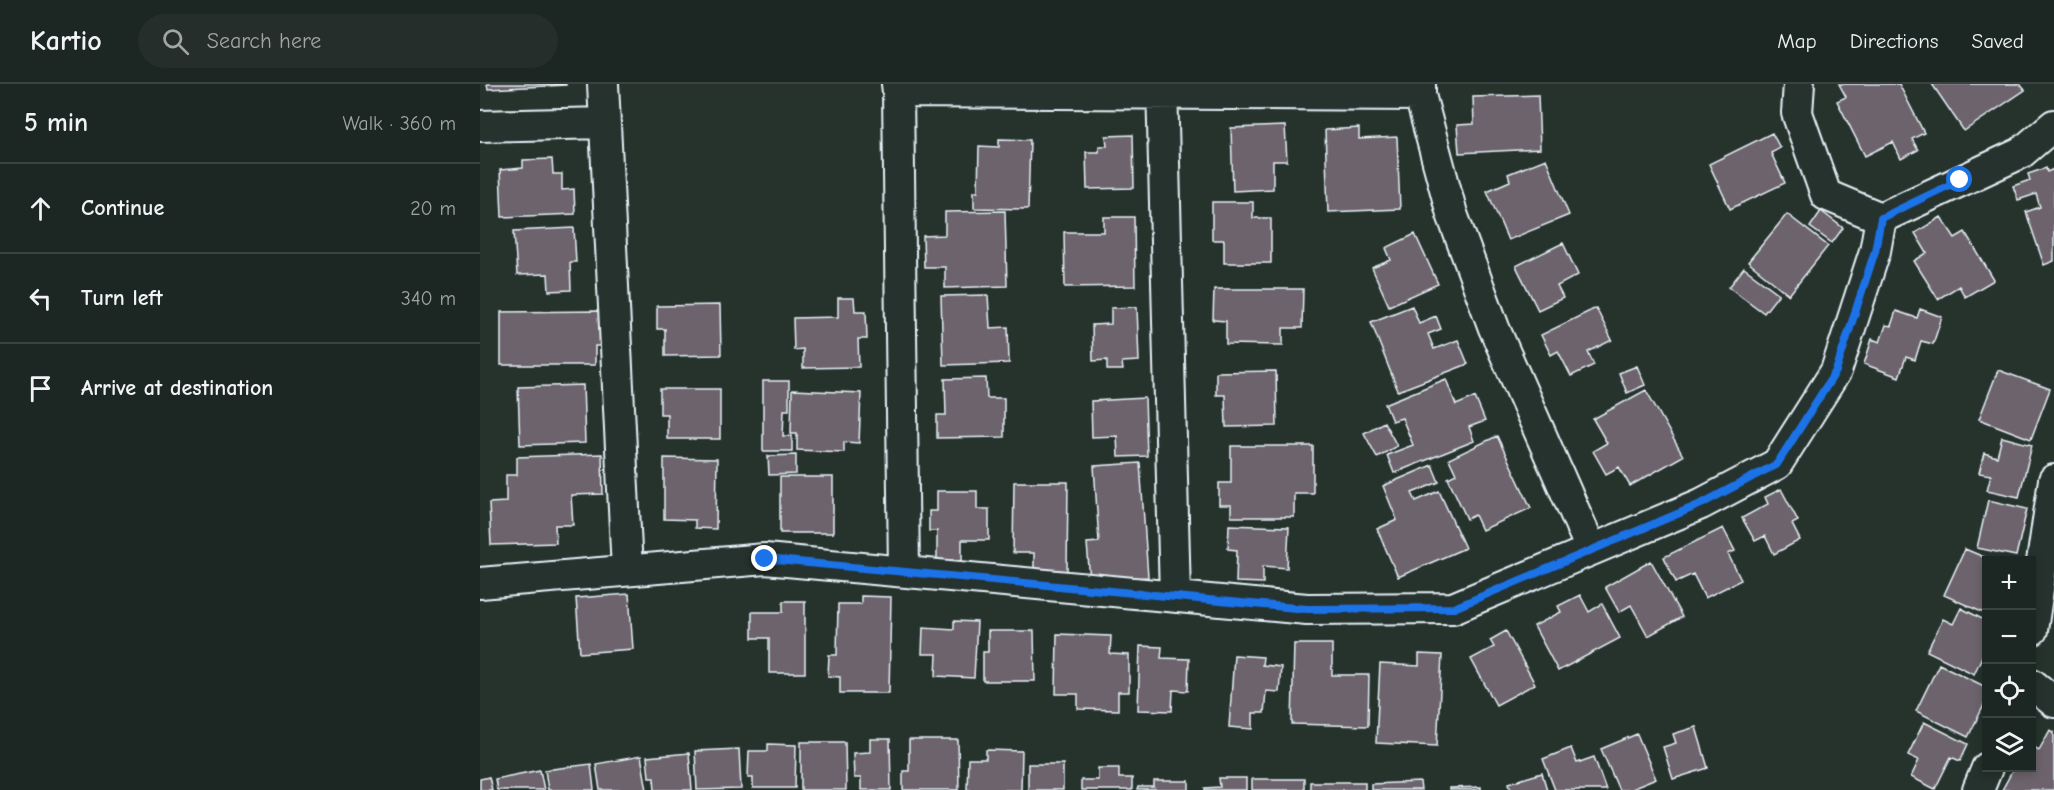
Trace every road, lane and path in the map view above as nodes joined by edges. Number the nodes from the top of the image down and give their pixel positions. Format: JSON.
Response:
{"nodes":[{"id":1,"x":603,"y":84,"type":"edge"},
{"id":2,"x":1798,"y":84,"type":"edge"},
{"id":3,"x":897,"y":88,"type":"edge"},
{"id":4,"x":1162,"y":88,"type":"edge"},
{"id":5,"x":1420,"y":90,"type":"edge"},
{"id":6,"x":604,"y":123,"type":"junction"},
{"id":7,"x":2054,"y":125,"type":"edge"},
{"id":8,"x":480,"y":126,"type":"edge"},
{"id":9,"x":1881,"y":218,"type":"junction"},
{"id":10,"x":2054,"y":480,"type":"edge"},
{"id":11,"x":1591,"y":549,"type":"junction"},
{"id":12,"x":627,"y":570,"type":"junction"},
{"id":13,"x":904,"y":572,"type":"junction"},
{"id":14,"x":480,"y":583,"type":"edge"},
{"id":15,"x":1175,"y":597,"type":"junction"},
{"id":16,"x":2034,"y":610,"type":"edge"},
{"id":17,"x":2036,"y":688,"type":"edge"},
{"id":18,"x":2054,"y":702,"type":"edge"},
{"id":19,"x":1985,"y":772,"type":"edge"},
{"id":20,"x":1978,"y":790,"type":"edge"}],
"edges":[{"from":1,"to":6,"type":"street"},
{"from":2,"to":9,"type":"street"},
{"from":3,"to":4,"type":"street"},
{"from":3,"to":13,"type":"street"},
{"from":4,"to":5,"type":"street"},
{"from":4,"to":15,"type":"street"},
{"from":5,"to":11,"type":"street"},
{"from":6,"to":8,"type":"street"},
{"from":6,"to":12,"type":"street"},
{"from":7,"to":9,"type":"street"},
{"from":9,"to":11,"type":"street"},
{"from":10,"to":16,"type":"street"},
{"from":11,"to":15,"type":"street"},
{"from":12,"to":13,"type":"street"},
{"from":12,"to":14,"type":"street"},
{"from":13,"to":15,"type":"street"},
{"from":17,"to":18,"type":"street"},
{"from":19,"to":20,"type":"street"}]}
